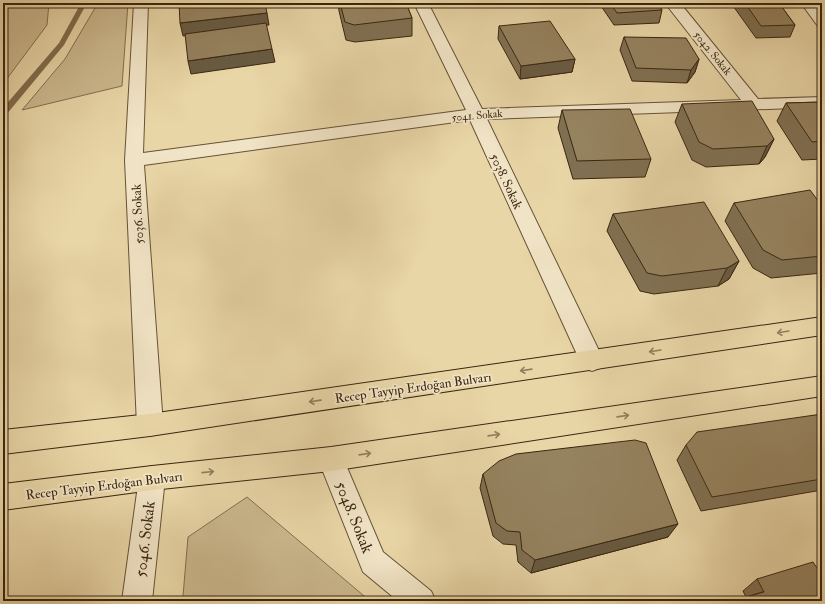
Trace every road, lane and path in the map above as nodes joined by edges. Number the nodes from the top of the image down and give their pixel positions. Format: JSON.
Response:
{"nodes":[{"id":1,"x":141,"y":3,"type":"edge"},
{"id":2,"x":421,"y":3,"type":"edge"},
{"id":3,"x":672,"y":3,"type":"edge"},
{"id":4,"x":808,"y":3,"type":"edge"},
{"id":5,"x":822,"y":22,"type":"edge"},
{"id":6,"x":822,"y":102,"type":"edge"},
{"id":7,"x":754,"y":104,"type":"junction"},
{"id":8,"x":476,"y":114,"type":"junction"},
{"id":9,"x":134,"y":160,"type":"junction"},
{"id":10,"x":822,"y":326,"type":"edge"},
{"id":11,"x":592,"y":361,"type":"junction"},
{"id":12,"x":822,"y":386,"type":"edge"},
{"id":13,"x":150,"y":425,"type":"junction"},
{"id":14,"x":3,"y":442,"type":"edge"},
{"id":15,"x":331,"y":459,"type":"junction"},
{"id":16,"x":152,"y":478,"type":"junction"},
{"id":17,"x":3,"y":497,"type":"edge"},
{"id":18,"x":137,"y":601,"type":"edge"},
{"id":19,"x":421,"y":601,"type":"edge"}],
"edges":[{"from":1,"to":9,"type":"street","name":"5036. Sokak"},
{"from":2,"to":8,"type":"street","name":"5038. Sokak"},
{"from":3,"to":7,"type":"street","name":"5042. Sokak"},
{"from":4,"to":5,"type":"street"},
{"from":6,"to":7,"type":"street","name":"5041. Sokak"},
{"from":7,"to":8,"type":"street","name":"5041. Sokak"},
{"from":8,"to":9,"type":"street","name":"5041. Sokak"},
{"from":8,"to":11,"type":"street","name":"5038. Sokak"},
{"from":9,"to":13,"type":"street","name":"5036. Sokak"},
{"from":10,"to":11,"type":"main road","name":"Recep Tayyip Erdoğan Bulvarı","one_way":true},
{"from":11,"to":13,"type":"main road","name":"Recep Tayyip Erdoğan Bulvarı","one_way":true},
{"from":15,"to":12,"type":"main road","name":"Recep Tayyip Erdoğan Bulvarı","one_way":true},
{"from":13,"to":14,"type":"main road","name":"Recep Tayyip Erdoğan Bulvarı"},
{"from":16,"to":15,"type":"main road","name":"Recep Tayyip Erdoğan Bulvarı","one_way":true},
{"from":15,"to":19,"type":"street","name":"5048. Sokak"},
{"from":16,"to":17,"type":"main road","name":"Recep Tayyip Erdoğan Bulvarı"},
{"from":16,"to":18,"type":"street","name":"5046. Sokak"}]}
